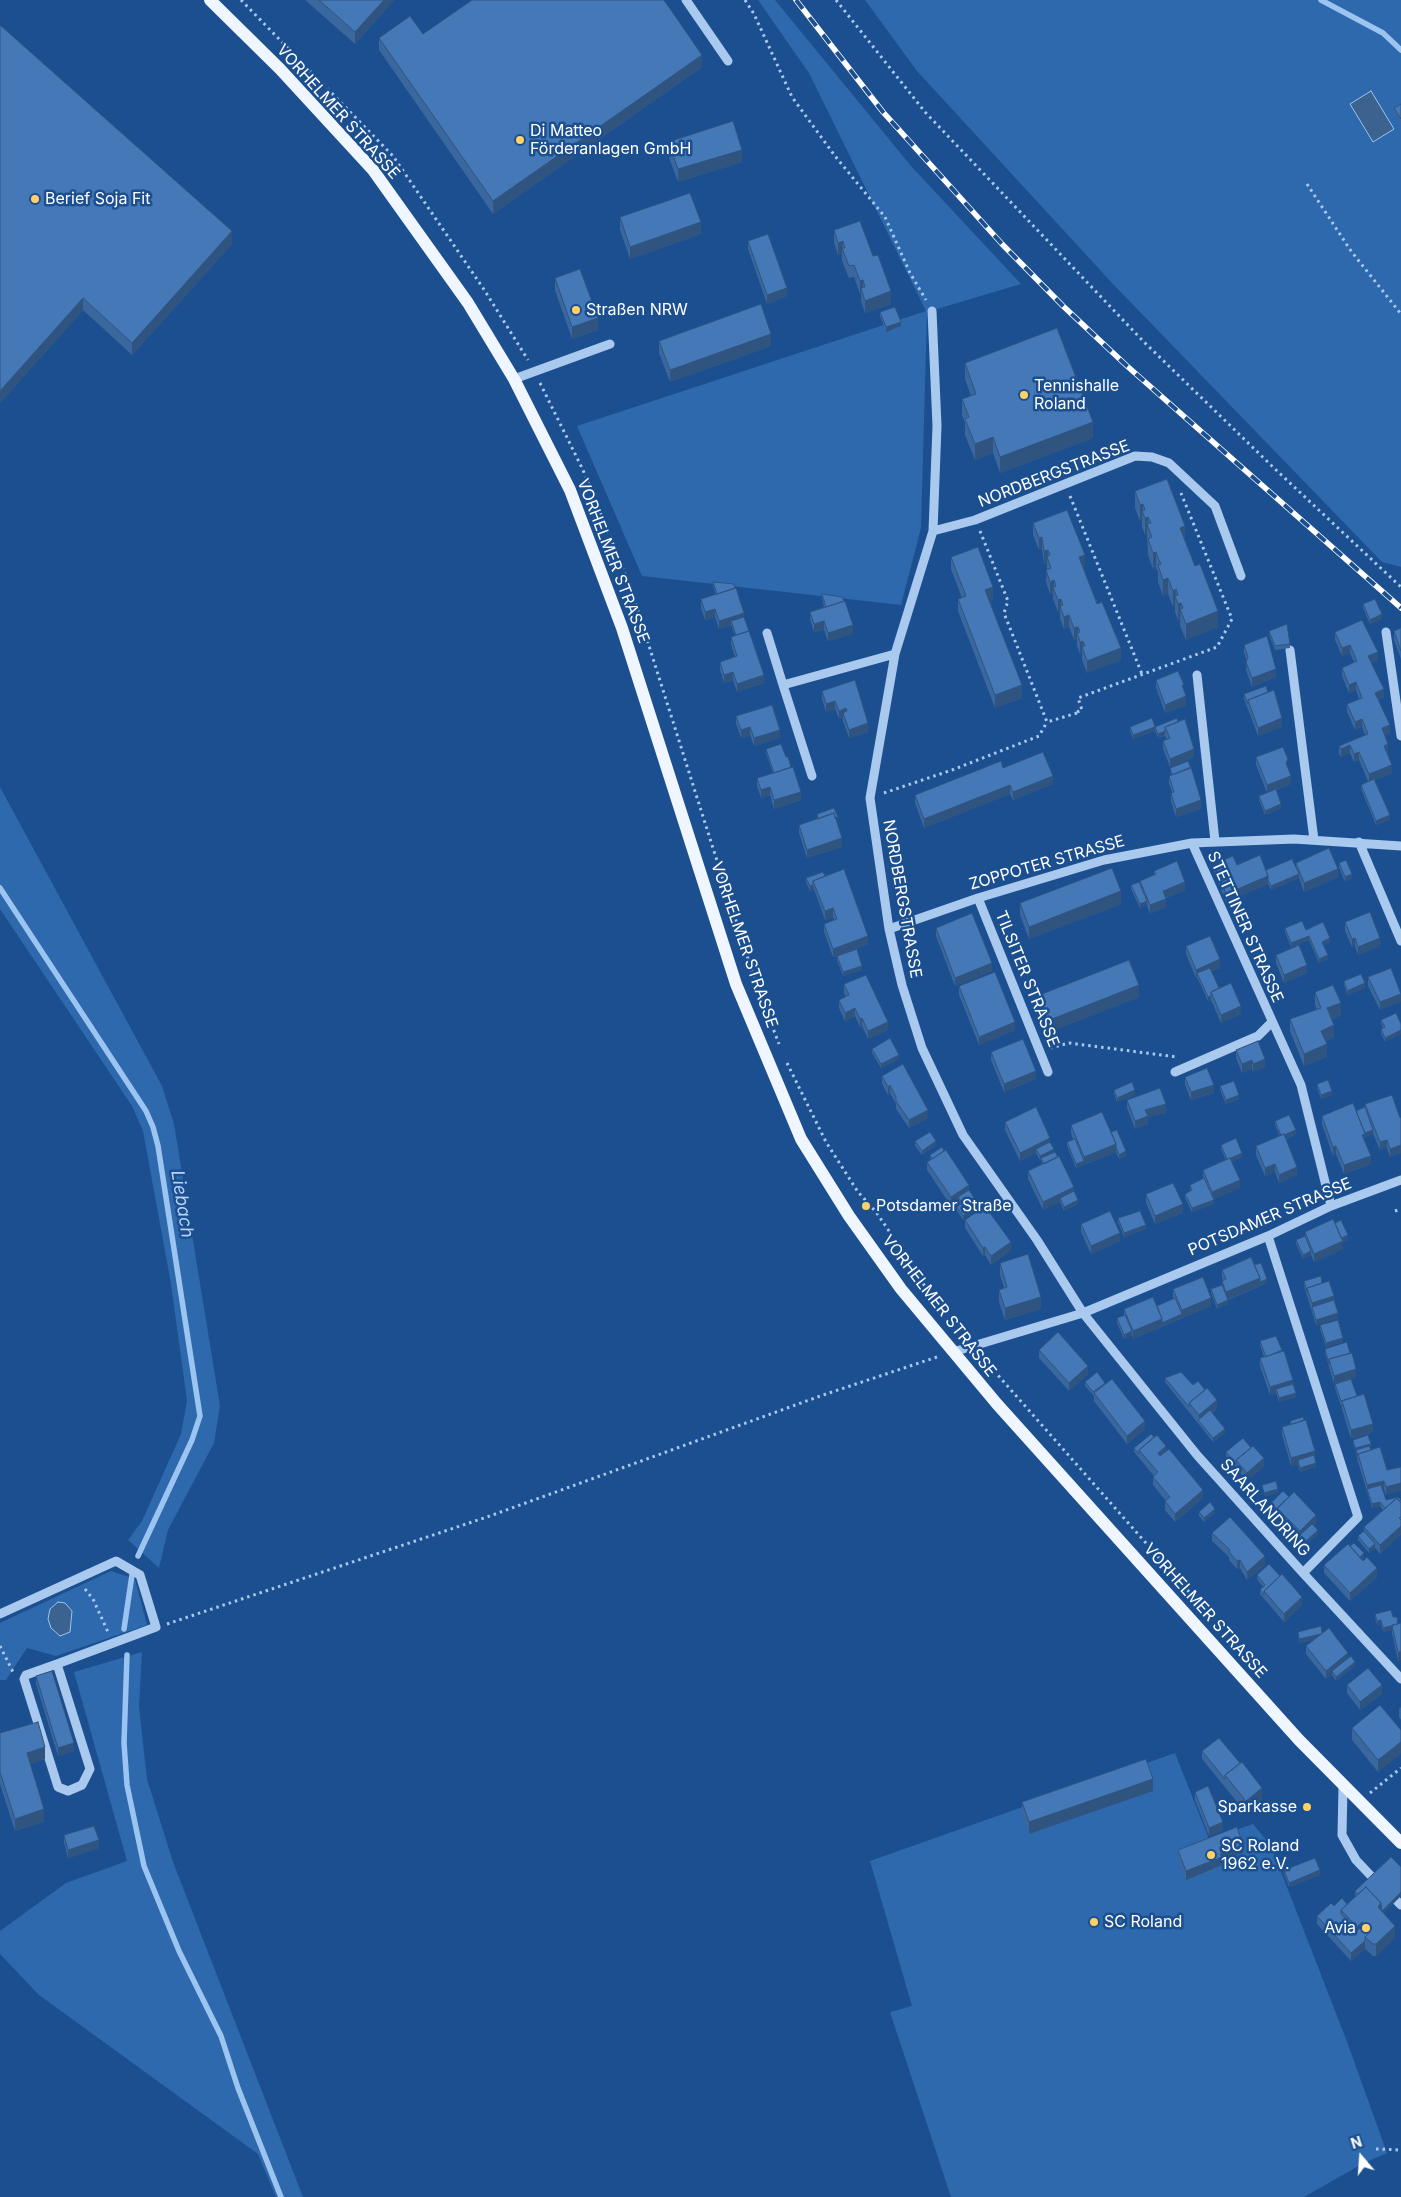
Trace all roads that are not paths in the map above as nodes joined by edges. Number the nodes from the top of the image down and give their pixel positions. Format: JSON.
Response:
{"nodes":[{"id":1,"x":210,"y":0,"type":"edge"},
{"id":2,"x":686,"y":0,"type":"edge"},
{"id":3,"x":728,"y":61,"type":"dead end"},
{"id":4,"x":932,"y":311,"type":"road end"},
{"id":5,"x":610,"y":344,"type":"dead end"},
{"id":6,"x":514,"y":379,"type":"junction"},
{"id":7,"x":933,"y":531,"type":"junction"},
{"id":8,"x":1241,"y":576,"type":"dead end"},
{"id":9,"x":1386,"y":632,"type":"dead end"},
{"id":10,"x":767,"y":633,"type":"dead end"},
{"id":11,"x":1290,"y":650,"type":"edge"},
{"id":12,"x":895,"y":654,"type":"junction"},
{"id":13,"x":1197,"y":675,"type":"dead end"},
{"id":14,"x":783,"y":685,"type":"junction"},
{"id":15,"x":1401,"y":736,"type":"edge"},
{"id":16,"x":812,"y":776,"type":"dead end"},
{"id":17,"x":1314,"y":840,"type":"junction"},
{"id":18,"x":1215,"y":841,"type":"junction"},
{"id":19,"x":1359,"y":842,"type":"junction"},
{"id":20,"x":1192,"y":843,"type":"junction"},
{"id":21,"x":1401,"y":846,"type":"edge"},
{"id":22,"x":978,"y":898,"type":"junction"},
{"id":23,"x":890,"y":929,"type":"junction"},
{"id":24,"x":1401,"y":941,"type":"edge"},
{"id":25,"x":1272,"y":1022,"type":"junction"},
{"id":26,"x":1048,"y":1072,"type":"dead end"},
{"id":27,"x":1175,"y":1072,"type":"dead end"},
{"id":28,"x":1401,"y":1180,"type":"edge"},
{"id":29,"x":1331,"y":1206,"type":"junction"},
{"id":30,"x":1268,"y":1236,"type":"junction"},
{"id":31,"x":1083,"y":1312,"type":"junction"},
{"id":32,"x":953,"y":1352,"type":"junction"},
{"id":33,"x":1303,"y":1573,"type":"junction"},
{"id":34,"x":0,"y":1614,"type":"edge"},
{"id":35,"x":57,"y":1664,"type":"junction"},
{"id":36,"x":1401,"y":1679,"type":"edge"},
{"id":37,"x":1343,"y":1787,"type":"junction"},
{"id":38,"x":1401,"y":1843,"type":"edge"},
{"id":39,"x":1373,"y":1878,"type":"edge"}],
"edges":[{"from":1,"to":6,"type":"main road","name":"VORHELMER STRASSE"},
{"from":2,"to":3,"type":"street"},
{"from":4,"to":7,"type":"street","name":"NORDBERGSTRASSE"},
{"from":5,"to":6,"type":"street"},
{"from":6,"to":32,"type":"main road","name":"VORHELMER STRASSE"},
{"from":7,"to":8,"type":"street","name":"NORDBERGSTRASSE"},
{"from":7,"to":12,"type":"street","name":"NORDBERGSTRASSE"},
{"from":9,"to":15,"type":"street"},
{"from":10,"to":14,"type":"street"},
{"from":11,"to":17,"type":"street"},
{"from":12,"to":14,"type":"street"},
{"from":12,"to":23,"type":"street","name":"NORDBERGSTRASSE"},
{"from":13,"to":18,"type":"street"},
{"from":14,"to":16,"type":"street"},
{"from":17,"to":18,"type":"street","name":"ZOPPOTER STRASSE"},
{"from":17,"to":19,"type":"street","name":"ZOPPOTER STRASSE"},
{"from":18,"to":20,"type":"street","name":"ZOPPOTER STRASSE"},
{"from":19,"to":21,"type":"street","name":"ZOPPOTER STRASSE"},
{"from":19,"to":24,"type":"street"},
{"from":20,"to":22,"type":"street","name":"ZOPPOTER STRASSE"},
{"from":20,"to":25,"type":"street","name":"STETTINER STRASSE"},
{"from":22,"to":23,"type":"street","name":"ZOPPOTER STRASSE"},
{"from":22,"to":26,"type":"street","name":"TILSITER STRASSE"},
{"from":23,"to":31,"type":"street","name":"NORDBERGSTRASSE"},
{"from":25,"to":27,"type":"street","name":"STETTINER STRASSE"},
{"from":25,"to":29,"type":"street","name":"STETTINER STRASSE"},
{"from":28,"to":29,"type":"street","name":"POTSDAMER STRASSE"},
{"from":29,"to":30,"type":"street","name":"POTSDAMER STRASSE"},
{"from":30,"to":31,"type":"street","name":"POTSDAMER STRASSE"},
{"from":30,"to":33,"type":"street","name":"SAARLANDRING"},
{"from":31,"to":32,"type":"street","name":"POTSDAMER STRASSE"},
{"from":31,"to":33,"type":"street","name":"SAARLANDRING"},
{"from":32,"to":37,"type":"main road","name":"VORHELMER STRASSE"},
{"from":33,"to":36,"type":"street"},
{"from":34,"to":35,"type":"street"},
{"from":35,"to":35,"type":"street"},
{"from":37,"to":38,"type":"main road","name":"VORHELMER STRASSE"},
{"from":37,"to":39,"type":"street"}]}
